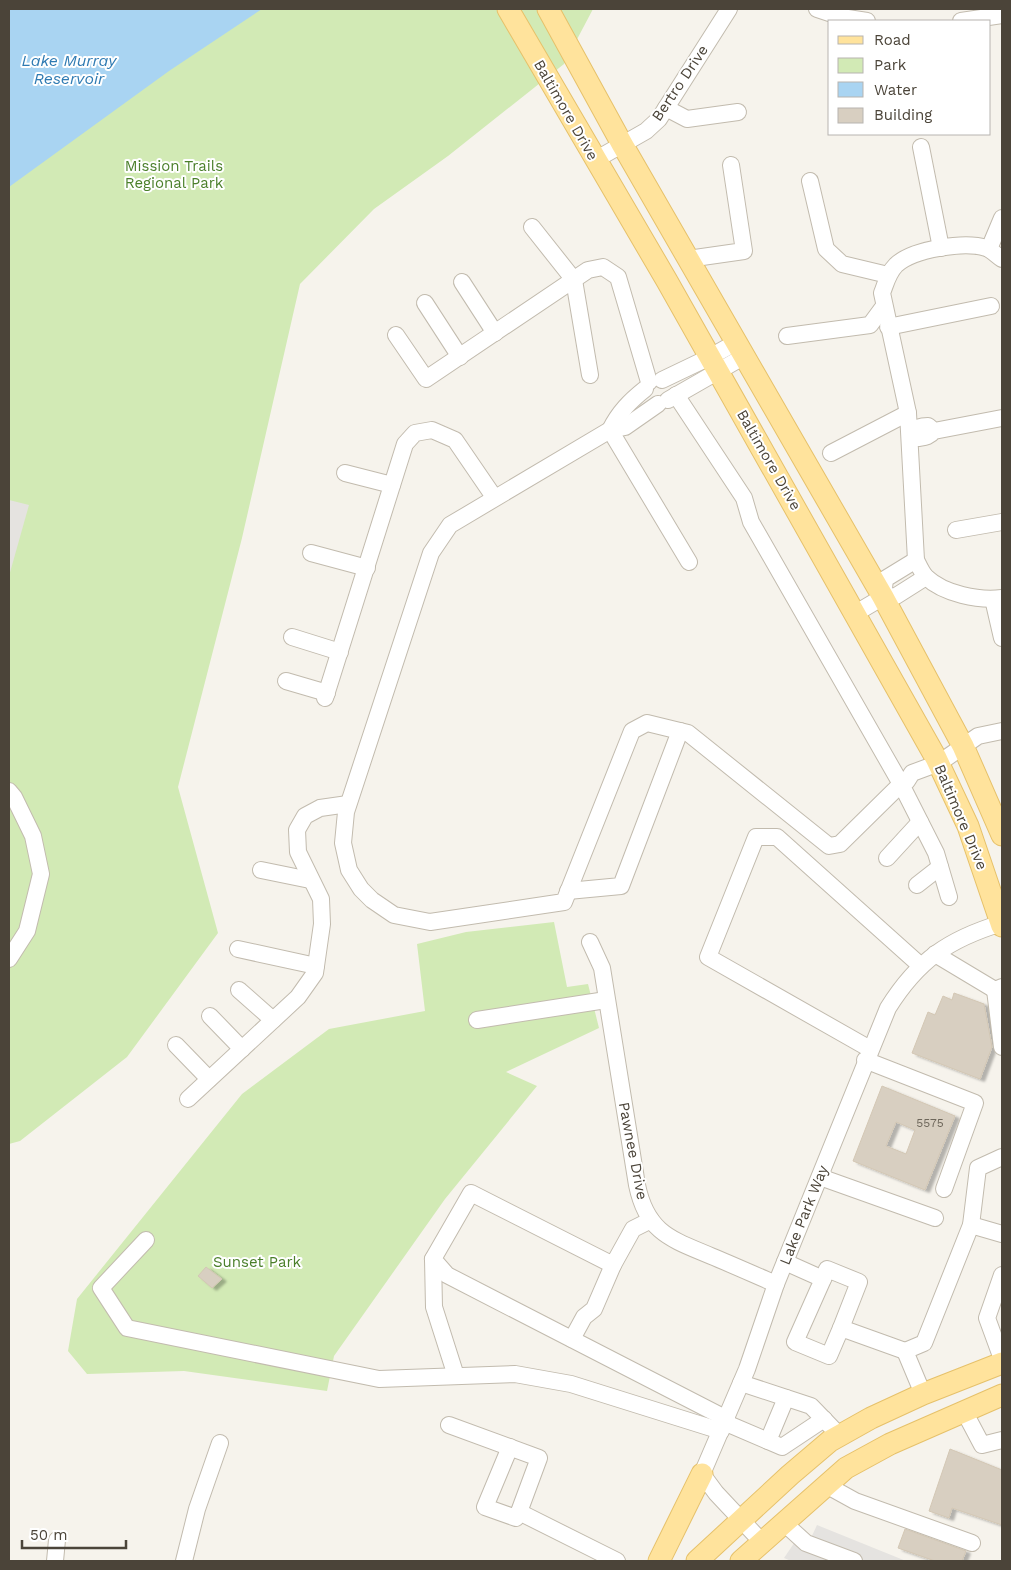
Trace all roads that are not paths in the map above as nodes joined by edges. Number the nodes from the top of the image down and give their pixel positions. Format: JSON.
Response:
{"nodes":[{"id":1,"x":508,"y":9,"type":"edge"},
{"id":2,"x":548,"y":9,"type":"edge"},
{"id":3,"x":728,"y":9,"type":"edge"},
{"id":4,"x":817,"y":9,"type":"edge"},
{"id":5,"x":1002,"y":14,"type":"edge"},
{"id":6,"x":858,"y":20,"type":"edge"},
{"id":7,"x":967,"y":20,"type":"edge"},
{"id":8,"x":666,"y":108,"type":"junction"},
{"id":9,"x":738,"y":112,"type":"dead end"},
{"id":10,"x":622,"y":144,"type":"junction"},
{"id":11,"x":921,"y":147,"type":"dead end"},
{"id":12,"x":595,"y":160,"type":"junction"},
{"id":13,"x":731,"y":165,"type":"dead end"},
{"id":14,"x":810,"y":181,"type":"dead end"},
{"id":15,"x":1002,"y":218,"type":"edge"},
{"id":16,"x":532,"y":227,"type":"dead end"},
{"id":17,"x":941,"y":248,"type":"junction"},
{"id":18,"x":989,"y":249,"type":"junction"},
{"id":19,"x":688,"y":259,"type":"junction"},
{"id":20,"x":1002,"y":260,"type":"edge"},
{"id":21,"x":888,"y":275,"type":"junction"},
{"id":22,"x":574,"y":280,"type":"junction"},
{"id":23,"x":462,"y":282,"type":"dead end"},
{"id":24,"x":425,"y":303,"type":"dead end"},
{"id":25,"x":884,"y":306,"type":"junction"},
{"id":26,"x":990,"y":306,"type":"dead end"},
{"id":27,"x":888,"y":327,"type":"junction"},
{"id":28,"x":495,"y":333,"type":"junction"},
{"id":29,"x":396,"y":334,"type":"dead end"},
{"id":30,"x":787,"y":336,"type":"dead end"},
{"id":31,"x":739,"y":350,"type":"junction"},
{"id":32,"x":460,"y":357,"type":"junction"},
{"id":33,"x":714,"y":364,"type":"junction"},
{"id":34,"x":590,"y":375,"type":"dead end"},
{"id":35,"x":652,"y":383,"type":"junction"},
{"id":36,"x":667,"y":400,"type":"junction"},
{"id":37,"x":908,"y":414,"type":"junction"},
{"id":38,"x":1002,"y":418,"type":"edge"},
{"id":39,"x":610,"y":430,"type":"junction"},
{"id":40,"x":910,"y":432,"type":"junction"},
{"id":41,"x":831,"y":453,"type":"dead end"},
{"id":42,"x":345,"y":473,"type":"dead end"},
{"id":43,"x":392,"y":485,"type":"junction"},
{"id":44,"x":494,"y":497,"type":"junction"},
{"id":45,"x":1002,"y":522,"type":"edge"},
{"id":46,"x":956,"y":530,"type":"dead end"},
{"id":47,"x":312,"y":554,"type":"dead end"},
{"id":48,"x":916,"y":560,"type":"junction"},
{"id":49,"x":689,"y":562,"type":"dead end"},
{"id":50,"x":367,"y":568,"type":"junction"},
{"id":51,"x":926,"y":577,"type":"junction"},
{"id":52,"x":883,"y":597,"type":"junction"},
{"id":53,"x":998,"y":598,"type":"edge"},
{"id":54,"x":856,"y":613,"type":"junction"},
{"id":55,"x":292,"y":637,"type":"dead end"},
{"id":56,"x":1002,"y":638,"type":"edge"},
{"id":57,"x":340,"y":652,"type":"junction"},
{"id":58,"x":286,"y":681,"type":"dead end"},
{"id":59,"x":680,"y":731,"type":"junction"},
{"id":60,"x":1002,"y":731,"type":"edge"},
{"id":61,"x":963,"y":746,"type":"junction"},
{"id":62,"x":935,"y":765,"type":"junction"},
{"id":63,"x":904,"y":782,"type":"junction"},
{"id":64,"x":9,"y":791,"type":"edge"},
{"id":65,"x":348,"y":804,"type":"junction"},
{"id":66,"x":920,"y":822,"type":"junction"},
{"id":67,"x":1002,"y":835,"type":"edge"},
{"id":68,"x":886,"y":858,"type":"dead end"},
{"id":69,"x":940,"y":867,"type":"junction"},
{"id":70,"x":261,"y":870,"type":"dead end"},
{"id":71,"x":310,"y":880,"type":"junction"},
{"id":72,"x":917,"y":885,"type":"dead end"},
{"id":73,"x":568,"y":891,"type":"junction"},
{"id":74,"x":949,"y":897,"type":"dead end"},
{"id":75,"x":1002,"y":924,"type":"edge"},
{"id":76,"x":590,"y":942,"type":"dead end"},
{"id":77,"x":238,"y":949,"type":"dead end"},
{"id":78,"x":935,"y":954,"type":"junction"},
{"id":79,"x":9,"y":959,"type":"edge"},
{"id":80,"x":316,"y":966,"type":"junction"},
{"id":81,"x":921,"y":966,"type":"junction"},
{"id":82,"x":998,"y":989,"type":"edge"},
{"id":83,"x":240,"y":990,"type":"dead end"},
{"id":84,"x":606,"y":1000,"type":"junction"},
{"id":85,"x":210,"y":1016,"type":"dead end"},
{"id":86,"x":273,"y":1020,"type":"junction"},
{"id":87,"x":477,"y":1020,"type":"dead end"},
{"id":88,"x":176,"y":1044,"type":"dead end"},
{"id":89,"x":1002,"y":1047,"type":"edge"},
{"id":90,"x":242,"y":1049,"type":"junction"},
{"id":91,"x":868,"y":1055,"type":"junction"},
{"id":92,"x":209,"y":1079,"type":"junction"},
{"id":93,"x":188,"y":1099,"type":"dead end"},
{"id":94,"x":1002,"y":1158,"type":"edge"},
{"id":95,"x":820,"y":1178,"type":"junction"},
{"id":96,"x":944,"y":1189,"type":"dead end"},
{"id":97,"x":935,"y":1218,"type":"dead end"},
{"id":98,"x":651,"y":1220,"type":"junction"},
{"id":99,"x":972,"y":1225,"type":"junction"},
{"id":100,"x":1002,"y":1234,"type":"edge"},
{"id":101,"x":146,"y":1240,"type":"dead end"},
{"id":102,"x":433,"y":1258,"type":"junction"},
{"id":103,"x":785,"y":1262,"type":"junction"},
{"id":104,"x":613,"y":1265,"type":"junction"},
{"id":105,"x":823,"y":1278,"type":"junction"},
{"id":106,"x":1002,"y":1278,"type":"edge"},
{"id":107,"x":776,"y":1284,"type":"junction"},
{"id":108,"x":841,"y":1328,"type":"junction"},
{"id":109,"x":572,"y":1339,"type":"junction"},
{"id":110,"x":905,"y":1351,"type":"junction"},
{"id":111,"x":1002,"y":1359,"type":"edge"},
{"id":112,"x":1002,"y":1363,"type":"edge"},
{"id":113,"x":456,"y":1376,"type":"junction"},
{"id":114,"x":742,"y":1383,"type":"junction"},
{"id":115,"x":923,"y":1394,"type":"junction"},
{"id":116,"x":1002,"y":1395,"type":"edge"},
{"id":117,"x":786,"y":1398,"type":"junction"},
{"id":118,"x":964,"y":1411,"type":"junction"},
{"id":119,"x":824,"y":1419,"type":"junction"},
{"id":120,"x":725,"y":1424,"type":"junction"},
{"id":121,"x":449,"y":1425,"type":"dead end"},
{"id":122,"x":840,"y":1436,"type":"junction"},
{"id":123,"x":1002,"y":1440,"type":"edge"},
{"id":124,"x":768,"y":1441,"type":"junction"},
{"id":125,"x":220,"y":1443,"type":"dead end"},
{"id":126,"x":510,"y":1447,"type":"junction"},
{"id":127,"x":702,"y":1474,"type":"junction"},
{"id":128,"x":826,"y":1485,"type":"junction"},
{"id":129,"x":519,"y":1512,"type":"junction"},
{"id":130,"x":741,"y":1519,"type":"junction"},
{"id":131,"x":783,"y":1522,"type":"junction"},
{"id":132,"x":57,"y":1540,"type":"dead end"},
{"id":133,"x":762,"y":1542,"type":"junction"},
{"id":134,"x":972,"y":1543,"type":"dead end"},
{"id":135,"x":56,"y":1561,"type":"edge"},
{"id":136,"x":184,"y":1561,"type":"edge"},
{"id":137,"x":617,"y":1561,"type":"edge"},
{"id":138,"x":659,"y":1561,"type":"edge"},
{"id":139,"x":697,"y":1561,"type":"edge"},
{"id":140,"x":741,"y":1561,"type":"edge"},
{"id":141,"x":854,"y":1561,"type":"edge"}],
"edges":[{"from":1,"to":12,"type":"main road","name":"Baltimore Drive"},
{"from":2,"to":10,"type":"main road","name":"Baltimore Drive"},
{"from":3,"to":8,"type":"street","name":"Bertro Drive"},
{"from":4,"to":6,"type":"street"},
{"from":5,"to":7,"type":"street"},
{"from":8,"to":9,"type":"street"},
{"from":8,"to":10,"type":"street","name":"Bertro Drive"},
{"from":10,"to":12,"type":"street","name":"Bertro Drive"},
{"from":10,"to":19,"type":"main road","name":"Baltimore Drive"},
{"from":11,"to":17,"type":"street"},
{"from":12,"to":33,"type":"main road","name":"Baltimore Drive"},
{"from":13,"to":19,"type":"street"},
{"from":14,"to":21,"type":"street"},
{"from":15,"to":18,"type":"street"},
{"from":16,"to":22,"type":"street"},
{"from":17,"to":18,"type":"street"},
{"from":17,"to":21,"type":"street"},
{"from":18,"to":20,"type":"street"},
{"from":19,"to":31,"type":"main road","name":"Baltimore Drive"},
{"from":21,"to":25,"type":"street"},
{"from":22,"to":28,"type":"street"},
{"from":22,"to":34,"type":"street"},
{"from":22,"to":35,"type":"street"},
{"from":23,"to":28,"type":"street"},
{"from":24,"to":32,"type":"street"},
{"from":25,"to":27,"type":"street"},
{"from":25,"to":30,"type":"street"},
{"from":26,"to":27,"type":"street"},
{"from":27,"to":37,"type":"street"},
{"from":28,"to":32,"type":"street"},
{"from":29,"to":32,"type":"street"},
{"from":31,"to":33,"type":"street"},
{"from":31,"to":52,"type":"main road","name":"Baltimore Drive"},
{"from":33,"to":35,"type":"street"},
{"from":33,"to":36,"type":"street"},
{"from":33,"to":54,"type":"main road","name":"Baltimore Drive"},
{"from":35,"to":36,"type":"street"},
{"from":35,"to":39,"type":"street"},
{"from":36,"to":39,"type":"street"},
{"from":36,"to":63,"type":"street"},
{"from":37,"to":40,"type":"street"},
{"from":37,"to":41,"type":"street"},
{"from":38,"to":40,"type":"street"},
{"from":39,"to":44,"type":"street"},
{"from":39,"to":49,"type":"street"},
{"from":40,"to":48,"type":"street"},
{"from":42,"to":43,"type":"street"},
{"from":43,"to":44,"type":"street"},
{"from":43,"to":50,"type":"street"},
{"from":44,"to":65,"type":"street"},
{"from":45,"to":46,"type":"street"},
{"from":47,"to":50,"type":"street"},
{"from":48,"to":51,"type":"street"},
{"from":48,"to":52,"type":"street"},
{"from":50,"to":57,"type":"street"},
{"from":51,"to":52,"type":"street"},
{"from":51,"to":53,"type":"street"},
{"from":52,"to":54,"type":"street"},
{"from":52,"to":61,"type":"main road","name":"Baltimore Drive"},
{"from":53,"to":56,"type":"street"},
{"from":54,"to":62,"type":"main road","name":"Baltimore Drive"},
{"from":55,"to":57,"type":"street"},
{"from":57,"to":58,"type":"street"},
{"from":59,"to":63,"type":"street"},
{"from":59,"to":73,"type":"street"},
{"from":59,"to":73,"type":"street"},
{"from":60,"to":61,"type":"street"},
{"from":61,"to":62,"type":"street"},
{"from":61,"to":67,"type":"main road","name":"Baltimore Drive"},
{"from":62,"to":63,"type":"street"},
{"from":62,"to":75,"type":"main road","name":"Baltimore Drive"},
{"from":63,"to":66,"type":"street"},
{"from":64,"to":79,"type":"street"},
{"from":65,"to":71,"type":"street"},
{"from":65,"to":73,"type":"street"},
{"from":66,"to":68,"type":"street"},
{"from":66,"to":69,"type":"street"},
{"from":69,"to":72,"type":"street"},
{"from":69,"to":74,"type":"street"},
{"from":70,"to":71,"type":"street"},
{"from":71,"to":80,"type":"street"},
{"from":75,"to":78,"type":"street","name":"Lake Park Way"},
{"from":76,"to":84,"type":"street","name":"Pawnee Drive"},
{"from":77,"to":80,"type":"street"},
{"from":78,"to":81,"type":"street","name":"Lake Park Way"},
{"from":78,"to":82,"type":"street"},
{"from":80,"to":86,"type":"street"},
{"from":81,"to":91,"type":"street","name":"Lake Park Way"},
{"from":81,"to":91,"type":"street"},
{"from":82,"to":89,"type":"street"},
{"from":83,"to":86,"type":"street"},
{"from":84,"to":87,"type":"street"},
{"from":84,"to":98,"type":"street","name":"Pawnee Drive"},
{"from":85,"to":90,"type":"street"},
{"from":86,"to":90,"type":"street"},
{"from":88,"to":92,"type":"street"},
{"from":90,"to":92,"type":"street"},
{"from":91,"to":95,"type":"street","name":"Lake Park Way"},
{"from":91,"to":96,"type":"street"},
{"from":92,"to":93,"type":"street"},
{"from":94,"to":99,"type":"street"},
{"from":95,"to":97,"type":"street"},
{"from":95,"to":103,"type":"street","name":"Lake Park Way"},
{"from":98,"to":104,"type":"street"},
{"from":98,"to":107,"type":"street","name":"Pawnee Drive"},
{"from":99,"to":100,"type":"street"},
{"from":99,"to":110,"type":"street"},
{"from":101,"to":113,"type":"street"},
{"from":102,"to":104,"type":"street"},
{"from":102,"to":109,"type":"street"},
{"from":102,"to":113,"type":"street"},
{"from":103,"to":105,"type":"street"},
{"from":103,"to":107,"type":"street","name":"Lake Park Way"},
{"from":104,"to":109,"type":"street"},
{"from":105,"to":108,"type":"street"},
{"from":105,"to":108,"type":"street"},
{"from":106,"to":111,"type":"street"},
{"from":107,"to":114,"type":"street","name":"Lake Park Way"},
{"from":108,"to":110,"type":"street"},
{"from":109,"to":120,"type":"street"},
{"from":110,"to":115,"type":"street"},
{"from":112,"to":115,"type":"main road"},
{"from":113,"to":120,"type":"street"},
{"from":114,"to":117,"type":"street"},
{"from":114,"to":120,"type":"street","name":"Lake Park Way"},
{"from":115,"to":122,"type":"main road"},
{"from":116,"to":118,"type":"main road"},
{"from":117,"to":119,"type":"street"},
{"from":117,"to":124,"type":"street"},
{"from":118,"to":123,"type":"street"},
{"from":118,"to":128,"type":"main road"},
{"from":119,"to":122,"type":"street"},
{"from":119,"to":124,"type":"street"},
{"from":120,"to":124,"type":"street"},
{"from":120,"to":127,"type":"street","name":"Lake Park Way"},
{"from":121,"to":126,"type":"street"},
{"from":122,"to":130,"type":"main road"},
{"from":125,"to":136,"type":"street"},
{"from":126,"to":129,"type":"street"},
{"from":126,"to":129,"type":"street"},
{"from":127,"to":130,"type":"street"},
{"from":127,"to":138,"type":"main road"},
{"from":128,"to":131,"type":"main road"},
{"from":128,"to":134,"type":"street"},
{"from":129,"to":137,"type":"street"},
{"from":130,"to":133,"type":"street"},
{"from":130,"to":139,"type":"main road"},
{"from":131,"to":133,"type":"main road"},
{"from":131,"to":141,"type":"street"},
{"from":132,"to":135,"type":"street"},
{"from":133,"to":140,"type":"main road"}]}
